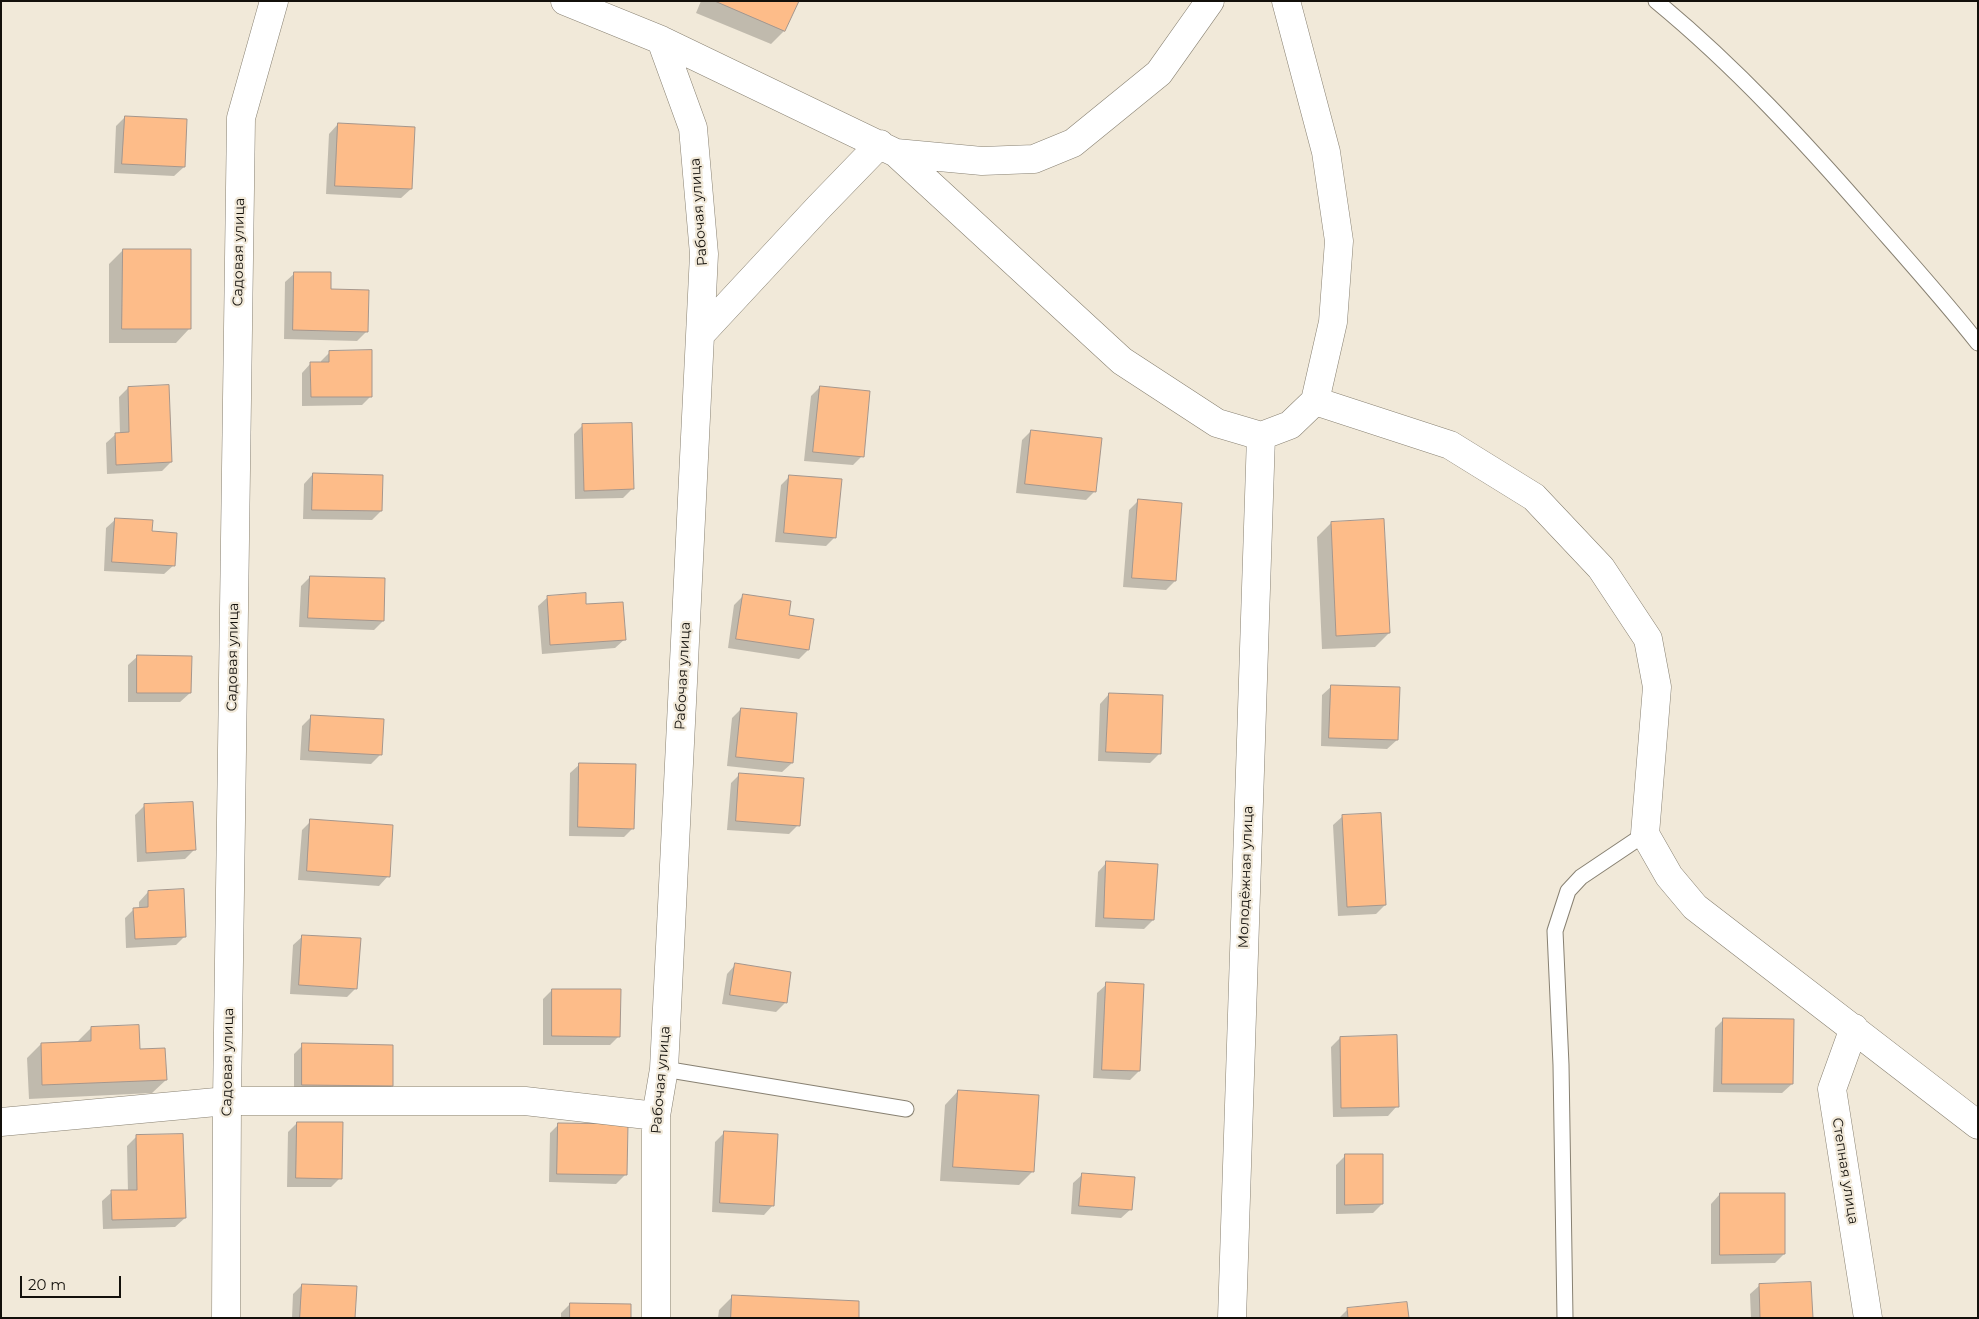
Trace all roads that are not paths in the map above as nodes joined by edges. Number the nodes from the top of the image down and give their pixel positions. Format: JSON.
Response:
{"nodes":[{"id":1,"x":274,"y":1,"type":"edge"},
{"id":2,"x":566,"y":1,"type":"edge"},
{"id":3,"x":1210,"y":1,"type":"edge"},
{"id":4,"x":1286,"y":1,"type":"edge"},
{"id":5,"x":1656,"y":1,"type":"edge"},
{"id":6,"x":661,"y":40,"type":"junction"},
{"id":7,"x":888,"y":149,"type":"junction"},
{"id":8,"x":700,"y":335,"type":"junction"},
{"id":9,"x":1978,"y":343,"type":"edge"},
{"id":10,"x":1315,"y":401,"type":"junction"},
{"id":11,"x":1261,"y":436,"type":"junction"},
{"id":12,"x":1645,"y":834,"type":"junction"},
{"id":13,"x":1854,"y":1028,"type":"junction"},
{"id":14,"x":664,"y":1069,"type":"junction"},
{"id":15,"x":227,"y":1101,"type":"junction"},
{"id":16,"x":906,"y":1109,"type":"dead end"},
{"id":17,"x":656,"y":1116,"type":"junction"},
{"id":18,"x":1,"y":1122,"type":"edge"},
{"id":19,"x":1978,"y":1125,"type":"edge"},
{"id":20,"x":226,"y":1318,"type":"edge"},
{"id":21,"x":656,"y":1318,"type":"edge"},
{"id":22,"x":1232,"y":1318,"type":"edge"},
{"id":23,"x":1565,"y":1318,"type":"edge"},
{"id":24,"x":1868,"y":1318,"type":"edge"}],
"edges":[{"from":1,"to":15,"type":"street","name":"Садовая улица"},
{"from":2,"to":6,"type":"street"},
{"from":3,"to":7,"type":"street"},
{"from":4,"to":10,"type":"street"},
{"from":5,"to":9,"type":"lane"},
{"from":6,"to":7,"type":"street"},
{"from":6,"to":8,"type":"street","name":"Рабочая улица"},
{"from":7,"to":8,"type":"street"},
{"from":7,"to":11,"type":"street"},
{"from":8,"to":14,"type":"street","name":"Рабочая улица"},
{"from":10,"to":11,"type":"street"},
{"from":10,"to":12,"type":"street"},
{"from":11,"to":22,"type":"street","name":"Молодёжная улица"},
{"from":12,"to":13,"type":"street"},
{"from":12,"to":23,"type":"lane"},
{"from":13,"to":19,"type":"street"},
{"from":13,"to":24,"type":"street","name":"Степная улица"},
{"from":14,"to":16,"type":"lane"},
{"from":14,"to":17,"type":"street","name":"Рабочая улица"},
{"from":15,"to":17,"type":"street"},
{"from":15,"to":18,"type":"street"},
{"from":15,"to":20,"type":"street","name":"Садовая улица"},
{"from":17,"to":21,"type":"street","name":"Рабочая улица"}]}
